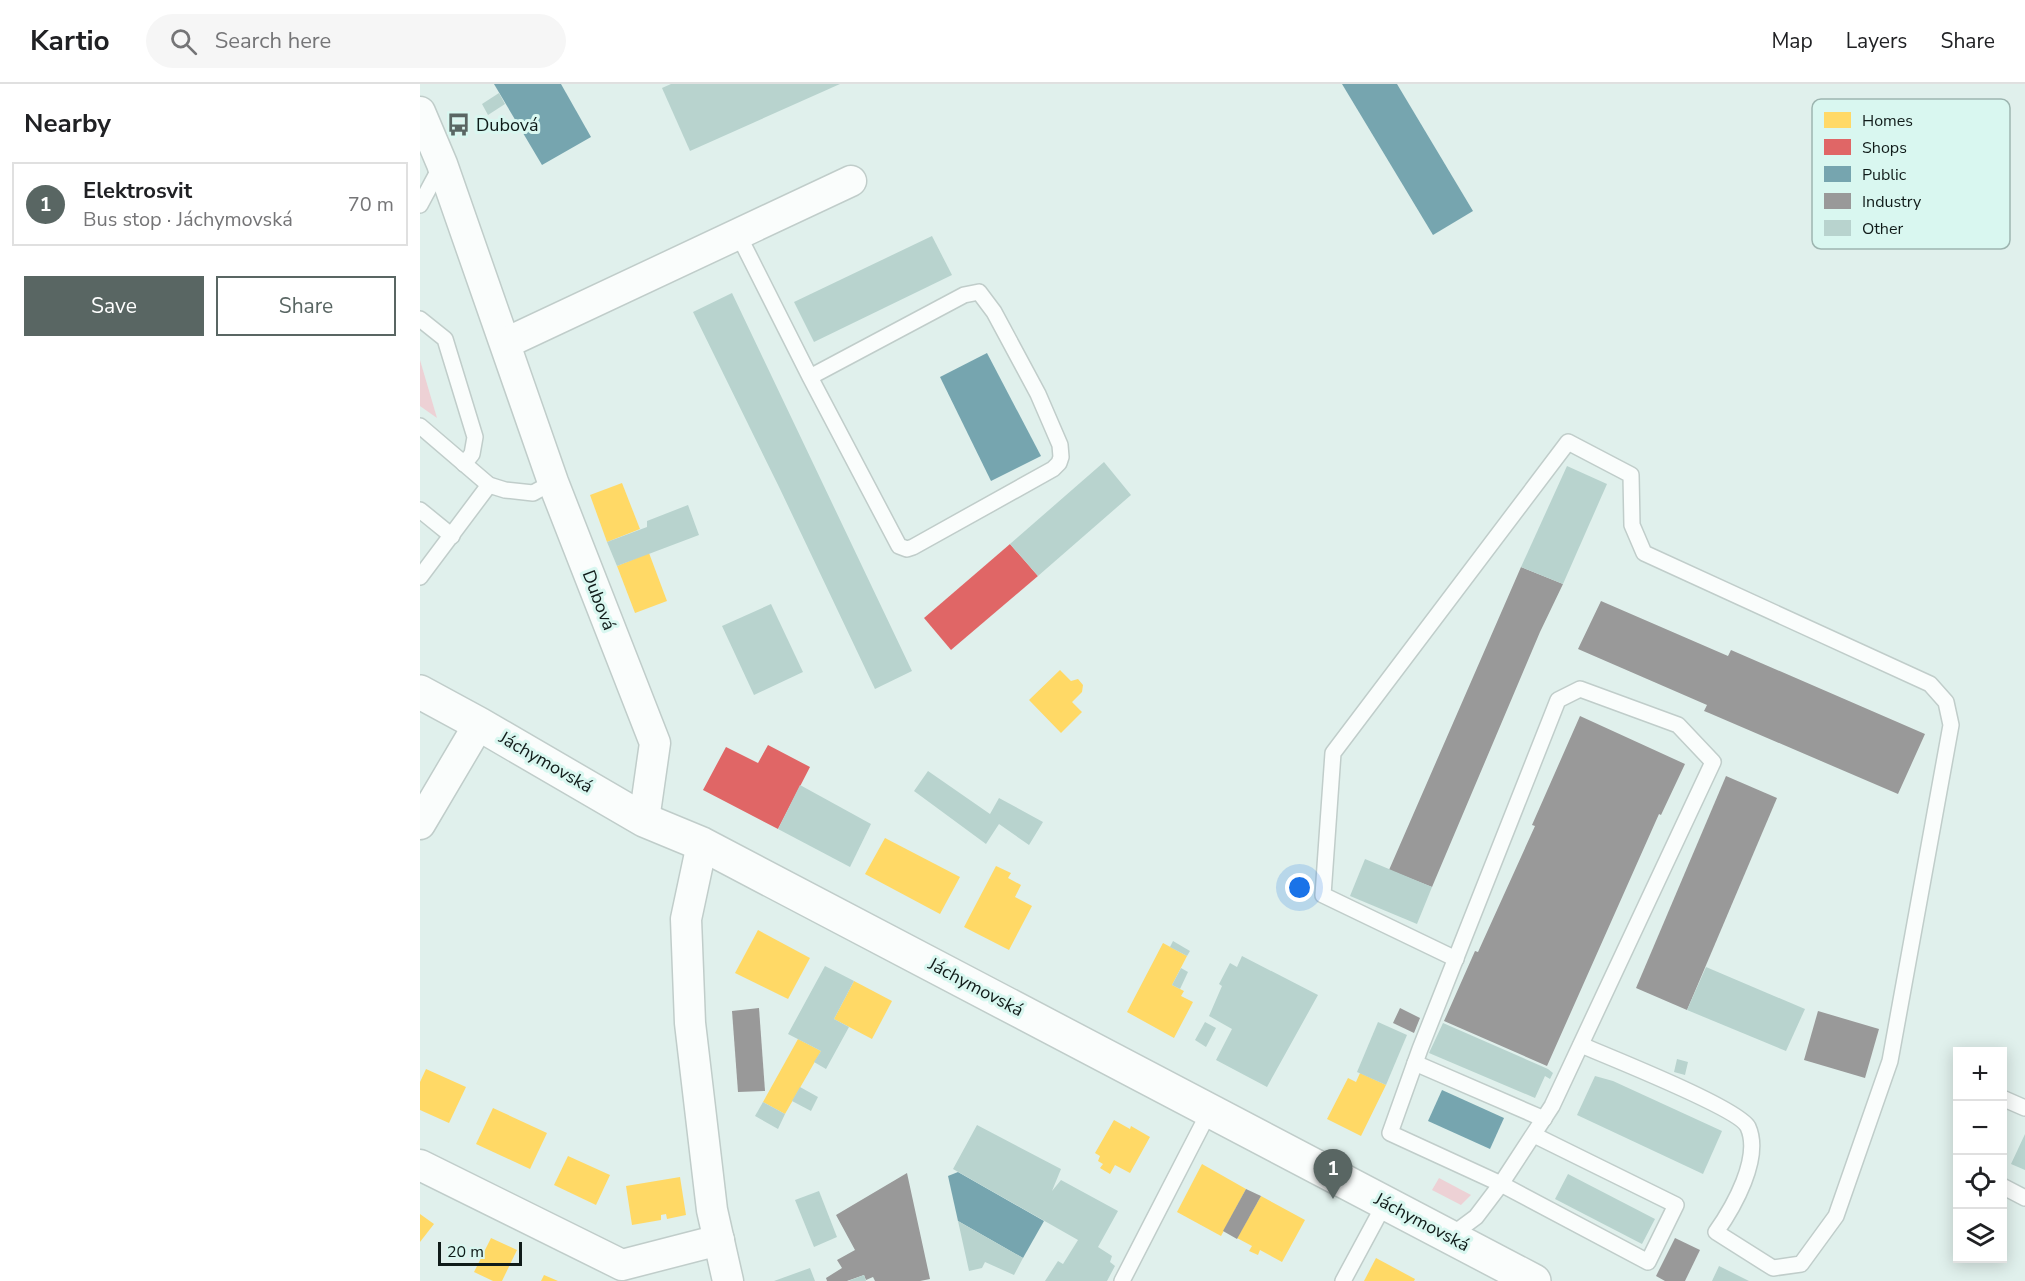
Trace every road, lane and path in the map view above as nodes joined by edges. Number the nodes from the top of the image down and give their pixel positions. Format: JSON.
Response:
{"nodes":[{"id":1,"x":420,"y":112,"type":"edge"},
{"id":2,"x":442,"y":164,"type":"junction"},
{"id":3,"x":851,"y":181,"type":"dead end"},
{"id":4,"x":420,"y":205,"type":"edge"},
{"id":5,"x":738,"y":234,"type":"junction"},
{"id":6,"x":420,"y":319,"type":"edge"},
{"id":7,"x":506,"y":343,"type":"junction"},
{"id":8,"x":810,"y":377,"type":"junction"},
{"id":9,"x":420,"y":426,"type":"edge"},
{"id":10,"x":464,"y":464,"type":"junction"},
{"id":11,"x":553,"y":482,"type":"junction"},
{"id":12,"x":489,"y":485,"type":"junction"},
{"id":13,"x":420,"y":510,"type":"edge"},
{"id":14,"x":452,"y":536,"type":"junction"},
{"id":15,"x":420,"y":577,"type":"edge"},
{"id":16,"x":420,"y":692,"type":"edge"},
{"id":17,"x":479,"y":724,"type":"junction"},
{"id":18,"x":644,"y":820,"type":"junction"},
{"id":19,"x":420,"y":824,"type":"edge"},
{"id":20,"x":702,"y":844,"type":"junction"},
{"id":21,"x":1456,"y":959,"type":"junction"},
{"id":22,"x":1581,"y":1045,"type":"junction"},
{"id":23,"x":1415,"y":1063,"type":"junction"},
{"id":24,"x":2007,"y":1100,"type":"edge"},
{"id":25,"x":2025,"y":1108,"type":"edge"},
{"id":26,"x":1210,"y":1110,"type":"junction"},
{"id":27,"x":1544,"y":1119,"type":"junction"},
{"id":28,"x":1534,"y":1135,"type":"junction"},
{"id":29,"x":420,"y":1165,"type":"edge"},
{"id":30,"x":1501,"y":1184,"type":"junction"},
{"id":31,"x":2007,"y":1189,"type":"edge"},
{"id":32,"x":2025,"y":1198,"type":"edge"},
{"id":33,"x":1385,"y":1203,"type":"junction"},
{"id":34,"x":1449,"y":1237,"type":"junction"},
{"id":35,"x":719,"y":1240,"type":"junction"},
{"id":36,"x":728,"y":1281,"type":"edge"},
{"id":37,"x":1122,"y":1281,"type":"edge"},
{"id":38,"x":1343,"y":1281,"type":"edge"},
{"id":39,"x":1534,"y":1281,"type":"edge"}],
"edges":[{"from":1,"to":2,"type":"street","name":"Dubová"},
{"from":2,"to":4,"type":"lane"},
{"from":2,"to":7,"type":"street","name":"Dubová"},
{"from":3,"to":5,"type":"street"},
{"from":5,"to":7,"type":"street"},
{"from":5,"to":8,"type":"lane"},
{"from":6,"to":10,"type":"lane"},
{"from":7,"to":11,"type":"street","name":"Dubová"},
{"from":8,"to":8,"type":"lane"},
{"from":9,"to":10,"type":"lane"},
{"from":10,"to":12,"type":"lane"},
{"from":11,"to":12,"type":"lane"},
{"from":11,"to":18,"type":"street","name":"Dubová"},
{"from":12,"to":14,"type":"lane"},
{"from":13,"to":14,"type":"lane"},
{"from":14,"to":15,"type":"lane"},
{"from":16,"to":17,"type":"street","name":"Jáchymovská"},
{"from":17,"to":18,"type":"street","name":"Jáchymovská"},
{"from":17,"to":19,"type":"street"},
{"from":18,"to":20,"type":"street","name":"Jáchymovská"},
{"from":20,"to":26,"type":"street","name":"Jáchymovská"},
{"from":20,"to":35,"type":"street"},
{"from":21,"to":22,"type":"lane"},
{"from":21,"to":22,"type":"lane"},
{"from":21,"to":23,"type":"lane"},
{"from":22,"to":27,"type":"lane"},
{"from":23,"to":27,"type":"lane"},
{"from":23,"to":30,"type":"lane"},
{"from":24,"to":25,"type":"lane"},
{"from":26,"to":33,"type":"street","name":"Jáchymovská"},
{"from":26,"to":37,"type":"lane"},
{"from":27,"to":28,"type":"lane"},
{"from":28,"to":30,"type":"lane"},
{"from":28,"to":30,"type":"lane"},
{"from":29,"to":35,"type":"street"},
{"from":30,"to":34,"type":"lane"},
{"from":31,"to":32,"type":"lane"},
{"from":33,"to":34,"type":"street","name":"Jáchymovská"},
{"from":33,"to":38,"type":"lane"},
{"from":34,"to":39,"type":"street","name":"Jáchymovská"},
{"from":35,"to":36,"type":"street"}]}
